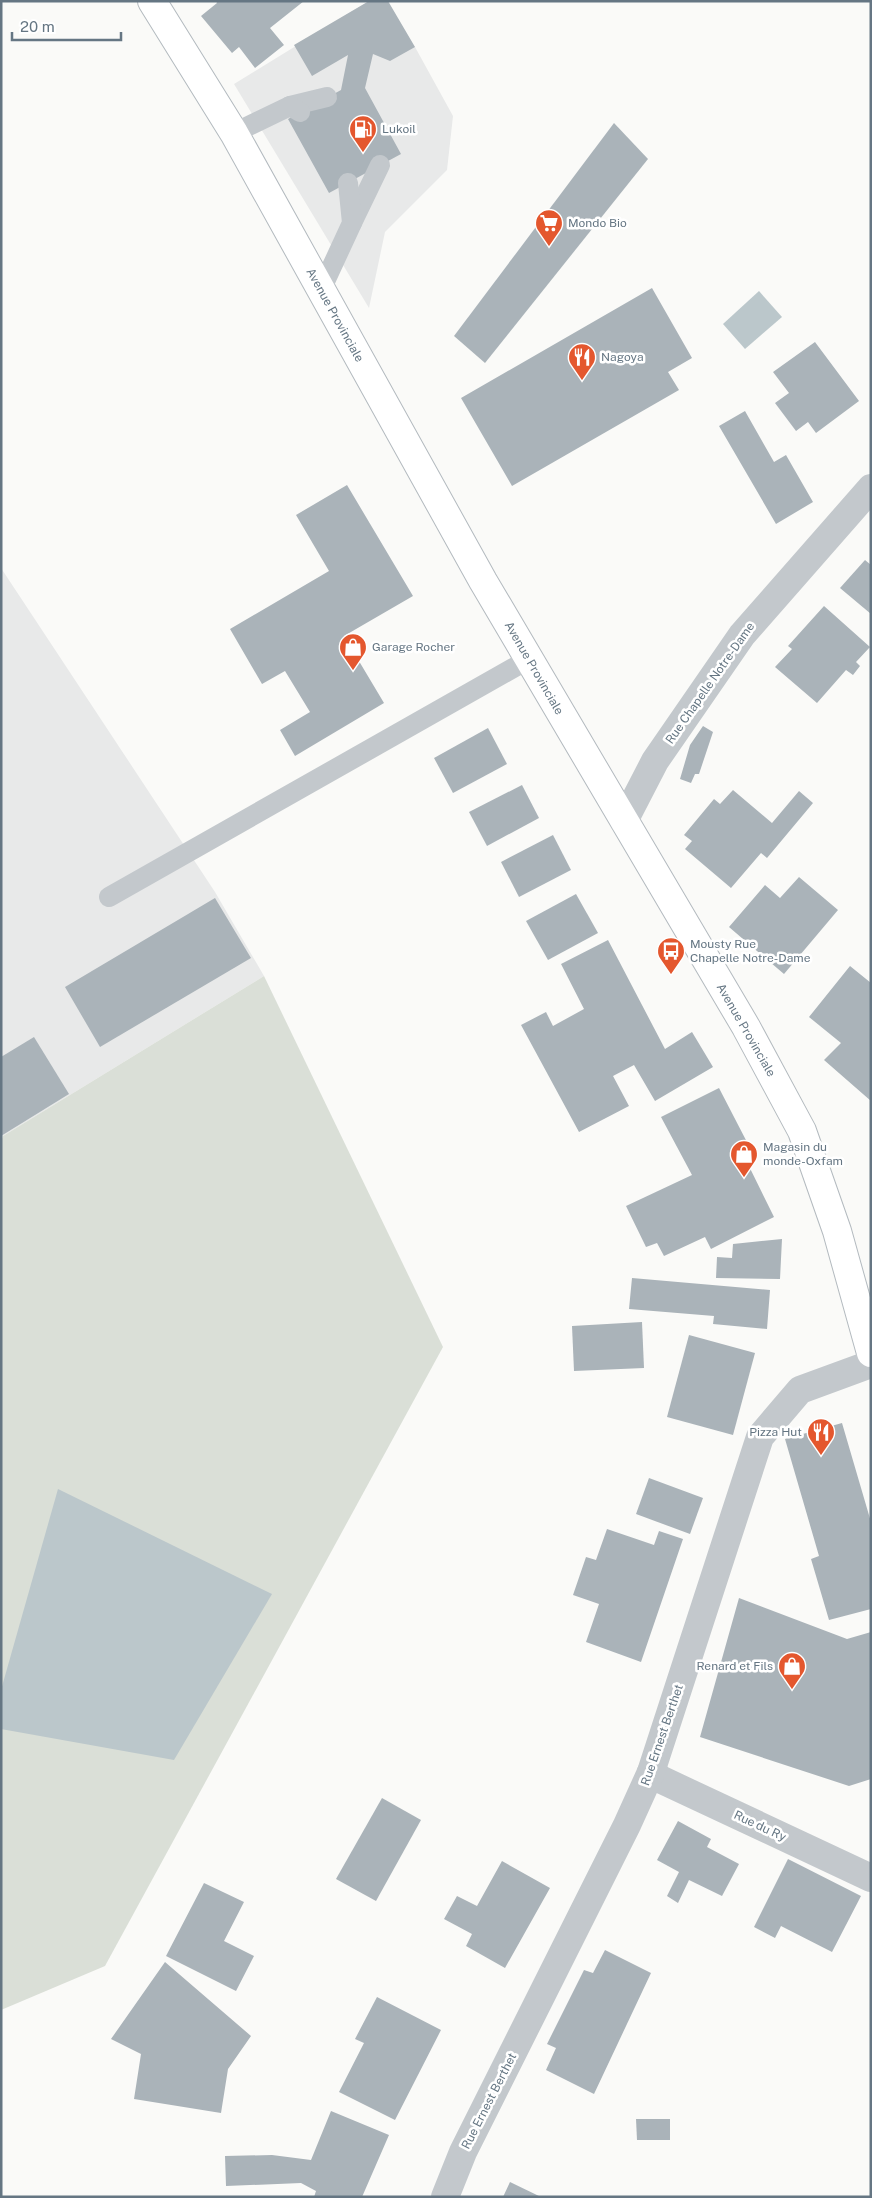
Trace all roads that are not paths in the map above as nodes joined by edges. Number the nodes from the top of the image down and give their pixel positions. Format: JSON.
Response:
{"nodes":[{"id":1,"x":152,"y":1,"type":"edge"},
{"id":2,"x":327,"y":97,"type":"dead end"},
{"id":3,"x":234,"y":133,"type":"junction"},
{"id":4,"x":380,"y":165,"type":"dead end"},
{"id":5,"x":348,"y":183,"type":"dead end"},
{"id":6,"x":352,"y":224,"type":"junction"},
{"id":7,"x":321,"y":290,"type":"junction"},
{"id":8,"x":871,"y":488,"type":"edge"},
{"id":9,"x":529,"y":659,"type":"junction"},
{"id":10,"x":624,"y":821,"type":"junction"},
{"id":11,"x":109,"y":897,"type":"dead end"},
{"id":12,"x":871,"y":1353,"type":"edge"},
{"id":13,"x":871,"y":1364,"type":"edge"},
{"id":14,"x":651,"y":1772,"type":"junction"},
{"id":15,"x":871,"y":1878,"type":"edge"},
{"id":16,"x":445,"y":2197,"type":"edge"}],
"edges":[{"from":1,"to":3,"type":"main road","name":"Avenue Provinciale"},
{"from":2,"to":3,"type":"lane"},
{"from":3,"to":7,"type":"main road","name":"Avenue Provinciale"},
{"from":4,"to":6,"type":"lane"},
{"from":5,"to":6,"type":"lane"},
{"from":6,"to":7,"type":"lane"},
{"from":7,"to":9,"type":"main road","name":"Avenue Provinciale"},
{"from":8,"to":10,"type":"street","name":"Rue Chapelle Notre-Dame"},
{"from":9,"to":10,"type":"main road","name":"Avenue Provinciale"},
{"from":9,"to":11,"type":"lane"},
{"from":10,"to":12,"type":"main road","name":"Avenue Provinciale"},
{"from":13,"to":14,"type":"street","name":"Rue Ernest Berthet"},
{"from":14,"to":15,"type":"street","name":"Rue du Ry"},
{"from":14,"to":16,"type":"street","name":"Rue Ernest Berthet"}]}
